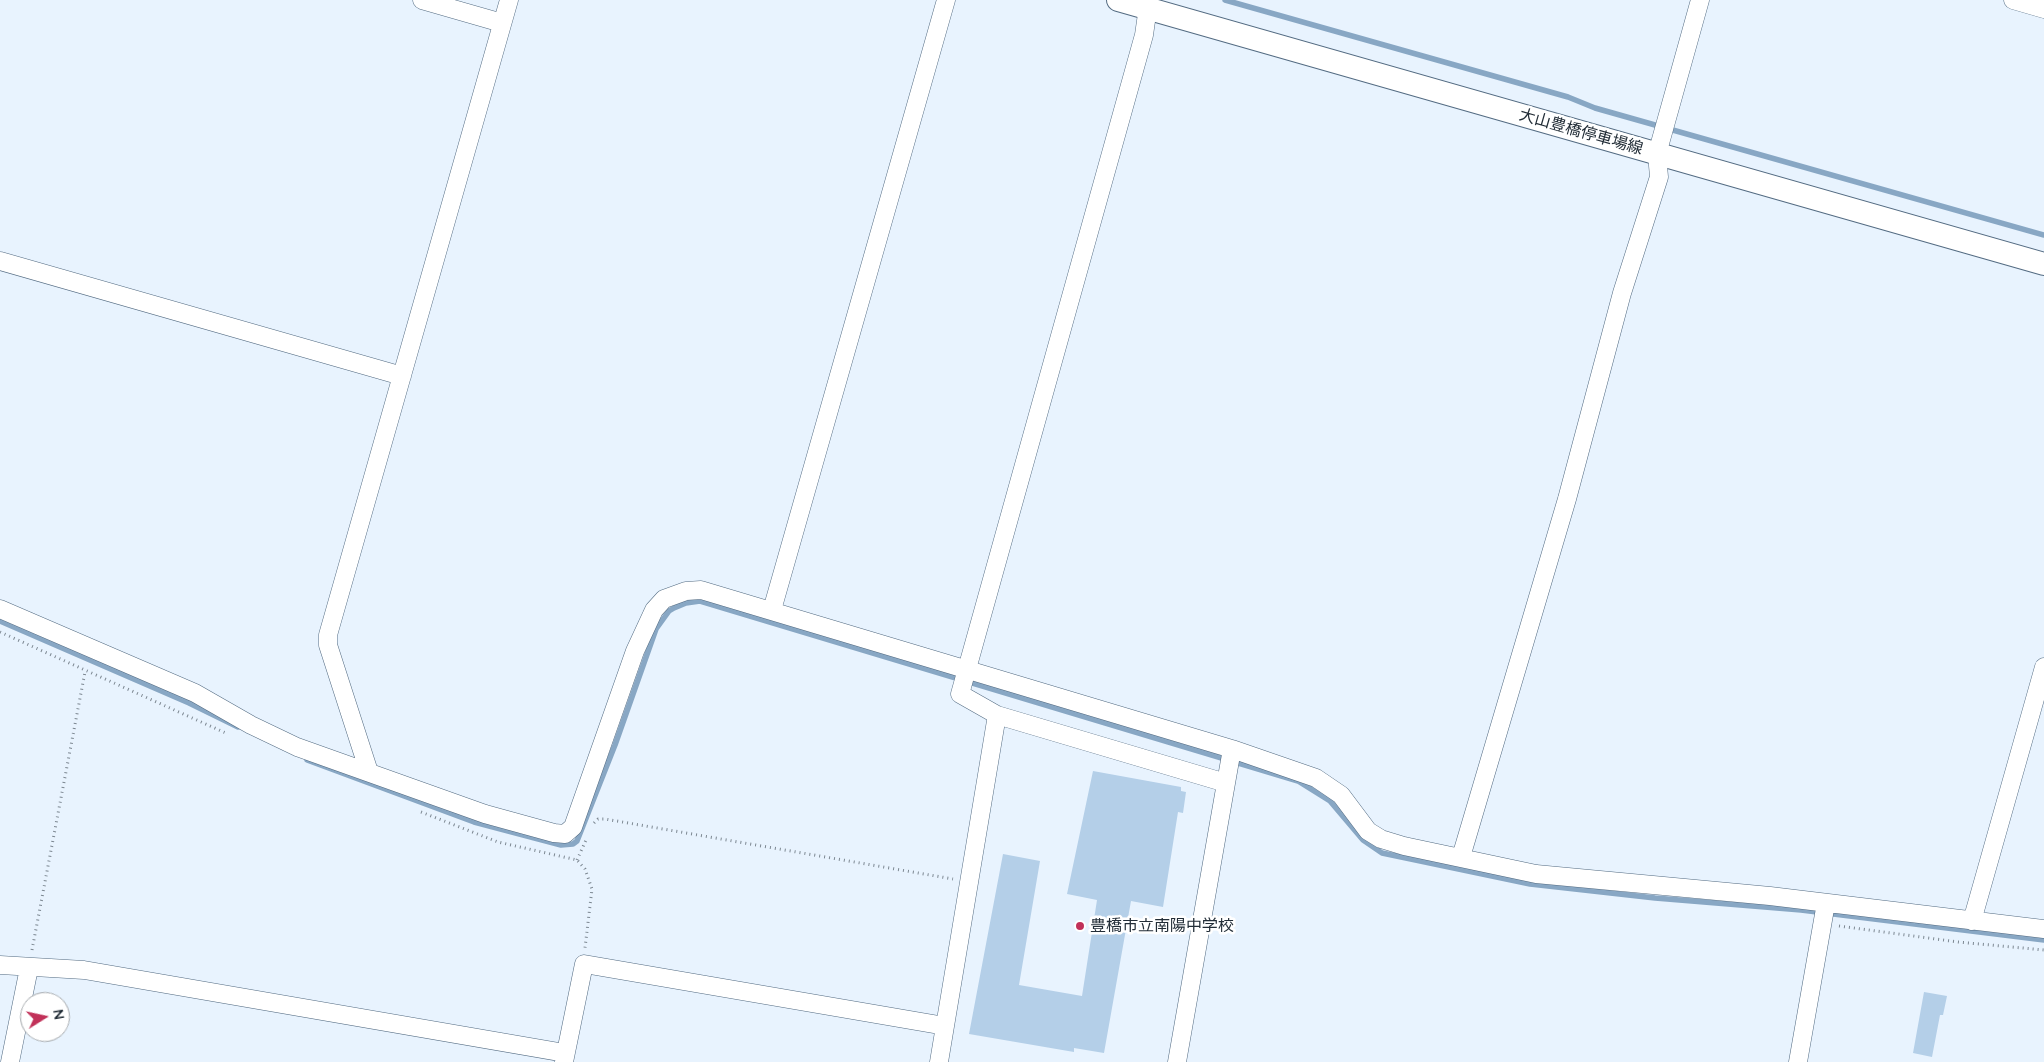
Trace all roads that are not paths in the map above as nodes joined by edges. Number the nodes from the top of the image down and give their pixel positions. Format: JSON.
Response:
{"nodes":[{"id":1,"x":422,"y":0,"type":"edge"},
{"id":2,"x":509,"y":0,"type":"edge"},
{"id":3,"x":946,"y":0,"type":"edge"},
{"id":4,"x":1118,"y":0,"type":"edge"},
{"id":5,"x":1700,"y":0,"type":"edge"},
{"id":6,"x":2013,"y":0,"type":"edge"},
{"id":7,"x":1148,"y":4,"type":"edge"},
{"id":8,"x":2044,"y":9,"type":"edge"},
{"id":9,"x":502,"y":23,"type":"junction"},
{"id":10,"x":1657,"y":154,"type":"junction"},
{"id":11,"x":0,"y":261,"type":"edge"},
{"id":12,"x":2044,"y":264,"type":"edge"},
{"id":13,"x":402,"y":376,"type":"junction"},
{"id":14,"x":0,"y":609,"type":"edge"},
{"id":15,"x":772,"y":610,"type":"junction"},
{"id":16,"x":2044,"y":667,"type":"edge"},
{"id":17,"x":968,"y":668,"type":"junction"},
{"id":18,"x":997,"y":715,"type":"junction"},
{"id":19,"x":1232,"y":749,"type":"junction"},
{"id":20,"x":369,"y":772,"type":"junction"},
{"id":21,"x":1228,"y":777,"type":"junction"},
{"id":22,"x":1461,"y":857,"type":"junction"},
{"id":23,"x":1823,"y":916,"type":"junction"},
{"id":24,"x":1972,"y":921,"type":"junction"},
{"id":25,"x":2044,"y":929,"type":"edge"},
{"id":26,"x":0,"y":965,"type":"edge"},
{"id":27,"x":29,"y":968,"type":"junction"},
{"id":28,"x":945,"y":1026,"type":"junction"},
{"id":29,"x":564,"y":1057,"type":"edge"},
{"id":30,"x":10,"y":1062,"type":"edge"},
{"id":31,"x":939,"y":1062,"type":"edge"},
{"id":32,"x":1177,"y":1062,"type":"edge"},
{"id":33,"x":1798,"y":1062,"type":"edge"}],
"edges":[{"from":1,"to":9,"type":"street"},
{"from":2,"to":9,"type":"street"},
{"from":3,"to":15,"type":"street"},
{"from":4,"to":7,"type":"main road","name":"大山豊橋停車場線"},
{"from":5,"to":10,"type":"street"},
{"from":6,"to":8,"type":"street"},
{"from":7,"to":10,"type":"main road","name":"大山豊橋停車場線"},
{"from":7,"to":17,"type":"street"},
{"from":9,"to":13,"type":"street"},
{"from":10,"to":12,"type":"main road","name":"大山豊橋停車場線"},
{"from":10,"to":22,"type":"street"},
{"from":11,"to":13,"type":"street"},
{"from":13,"to":20,"type":"street"},
{"from":14,"to":20,"type":"street"},
{"from":15,"to":17,"type":"street"},
{"from":15,"to":20,"type":"street"},
{"from":16,"to":24,"type":"street"},
{"from":17,"to":18,"type":"street"},
{"from":17,"to":19,"type":"street"},
{"from":18,"to":21,"type":"street"},
{"from":18,"to":28,"type":"street"},
{"from":19,"to":21,"type":"street"},
{"from":19,"to":22,"type":"street"},
{"from":21,"to":32,"type":"street"},
{"from":22,"to":23,"type":"street"},
{"from":23,"to":24,"type":"street"},
{"from":23,"to":33,"type":"street"},
{"from":24,"to":25,"type":"street"},
{"from":26,"to":27,"type":"street"},
{"from":27,"to":29,"type":"street"},
{"from":27,"to":30,"type":"street"},
{"from":28,"to":29,"type":"street"},
{"from":28,"to":31,"type":"street"}]}
